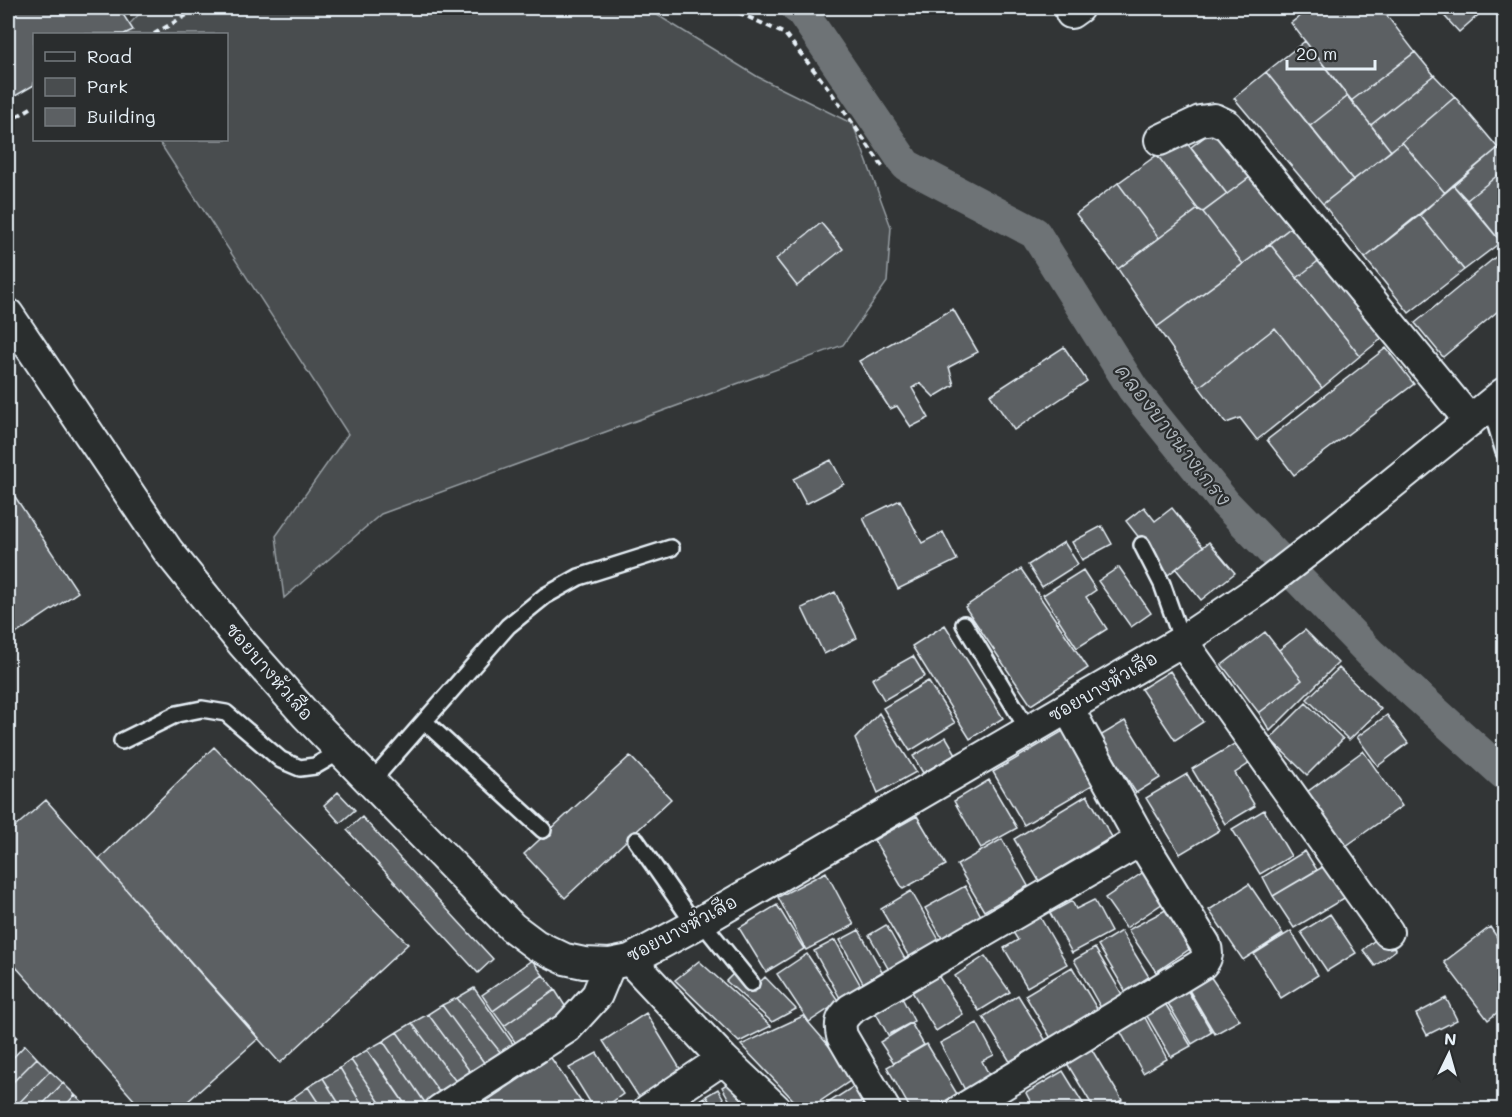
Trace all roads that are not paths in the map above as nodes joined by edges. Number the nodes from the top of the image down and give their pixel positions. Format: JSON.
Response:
{"nodes":[{"id":1,"x":1160,"y":140,"type":"dead end"},
{"id":2,"x":8,"y":314,"type":"edge"},
{"id":3,"x":1488,"y":407,"type":"edge"},
{"id":4,"x":1503,"y":443,"type":"edge"},
{"id":5,"x":1142,"y":545,"type":"dead end"},
{"id":6,"x":671,"y":548,"type":"dead end"},
{"id":7,"x":964,"y":624,"type":"dead end"},
{"id":8,"x":1182,"y":641,"type":"junction"},
{"id":9,"x":1068,"y":708,"type":"junction"},
{"id":10,"x":424,"y":722,"type":"junction"},
{"id":11,"x":1029,"y":730,"type":"junction"},
{"id":12,"x":122,"y":741,"type":"dead end"},
{"id":13,"x":341,"y":751,"type":"junction"},
{"id":14,"x":371,"y":782,"type":"junction"},
{"id":15,"x":543,"y":830,"type":"dead end"},
{"id":16,"x":636,"y":840,"type":"dead end"},
{"id":17,"x":1141,"y":840,"type":"junction"},
{"id":18,"x":698,"y":923,"type":"junction"},
{"id":19,"x":1388,"y":932,"type":"dead end"},
{"id":20,"x":620,"y":962,"type":"junction"},
{"id":21,"x":752,"y":983,"type":"dead end"},
{"id":22,"x":723,"y":1059,"type":"junction"},
{"id":23,"x":440,"y":1110,"type":"edge"},
{"id":24,"x":648,"y":1110,"type":"edge"},
{"id":25,"x":777,"y":1110,"type":"edge"},
{"id":26,"x":885,"y":1110,"type":"edge"},
{"id":27,"x":962,"y":1110,"type":"edge"}],
"edges":[{"from":1,"to":3,"type":"street"},
{"from":2,"to":13,"type":"street","name":"ซอยบางหัวเสือ"},
{"from":3,"to":4,"type":"lane"},
{"from":3,"to":8,"type":"street","name":"ซอยบางหัวเสือ"},
{"from":5,"to":8,"type":"lane"},
{"from":6,"to":10,"type":"lane"},
{"from":7,"to":11,"type":"lane"},
{"from":8,"to":9,"type":"street","name":"ซอยบางหัวเสือ"},
{"from":8,"to":19,"type":"street"},
{"from":9,"to":11,"type":"street","name":"ซอยบางหัวเสือ"},
{"from":9,"to":17,"type":"street"},
{"from":10,"to":14,"type":"lane"},
{"from":10,"to":15,"type":"lane"},
{"from":11,"to":18,"type":"street","name":"ซอยบางหัวเสือ"},
{"from":12,"to":13,"type":"lane"},
{"from":13,"to":14,"type":"street","name":"ซอยบางหัวเสือ"},
{"from":14,"to":20,"type":"street","name":"ซอยบางหัวเสือ"},
{"from":16,"to":18,"type":"lane"},
{"from":17,"to":26,"type":"street"},
{"from":17,"to":27,"type":"street"},
{"from":18,"to":20,"type":"street","name":"ซอยบางหัวเสือ"},
{"from":18,"to":21,"type":"lane"},
{"from":20,"to":22,"type":"street"},
{"from":20,"to":23,"type":"street"},
{"from":22,"to":24,"type":"street"},
{"from":22,"to":25,"type":"street"}]}
